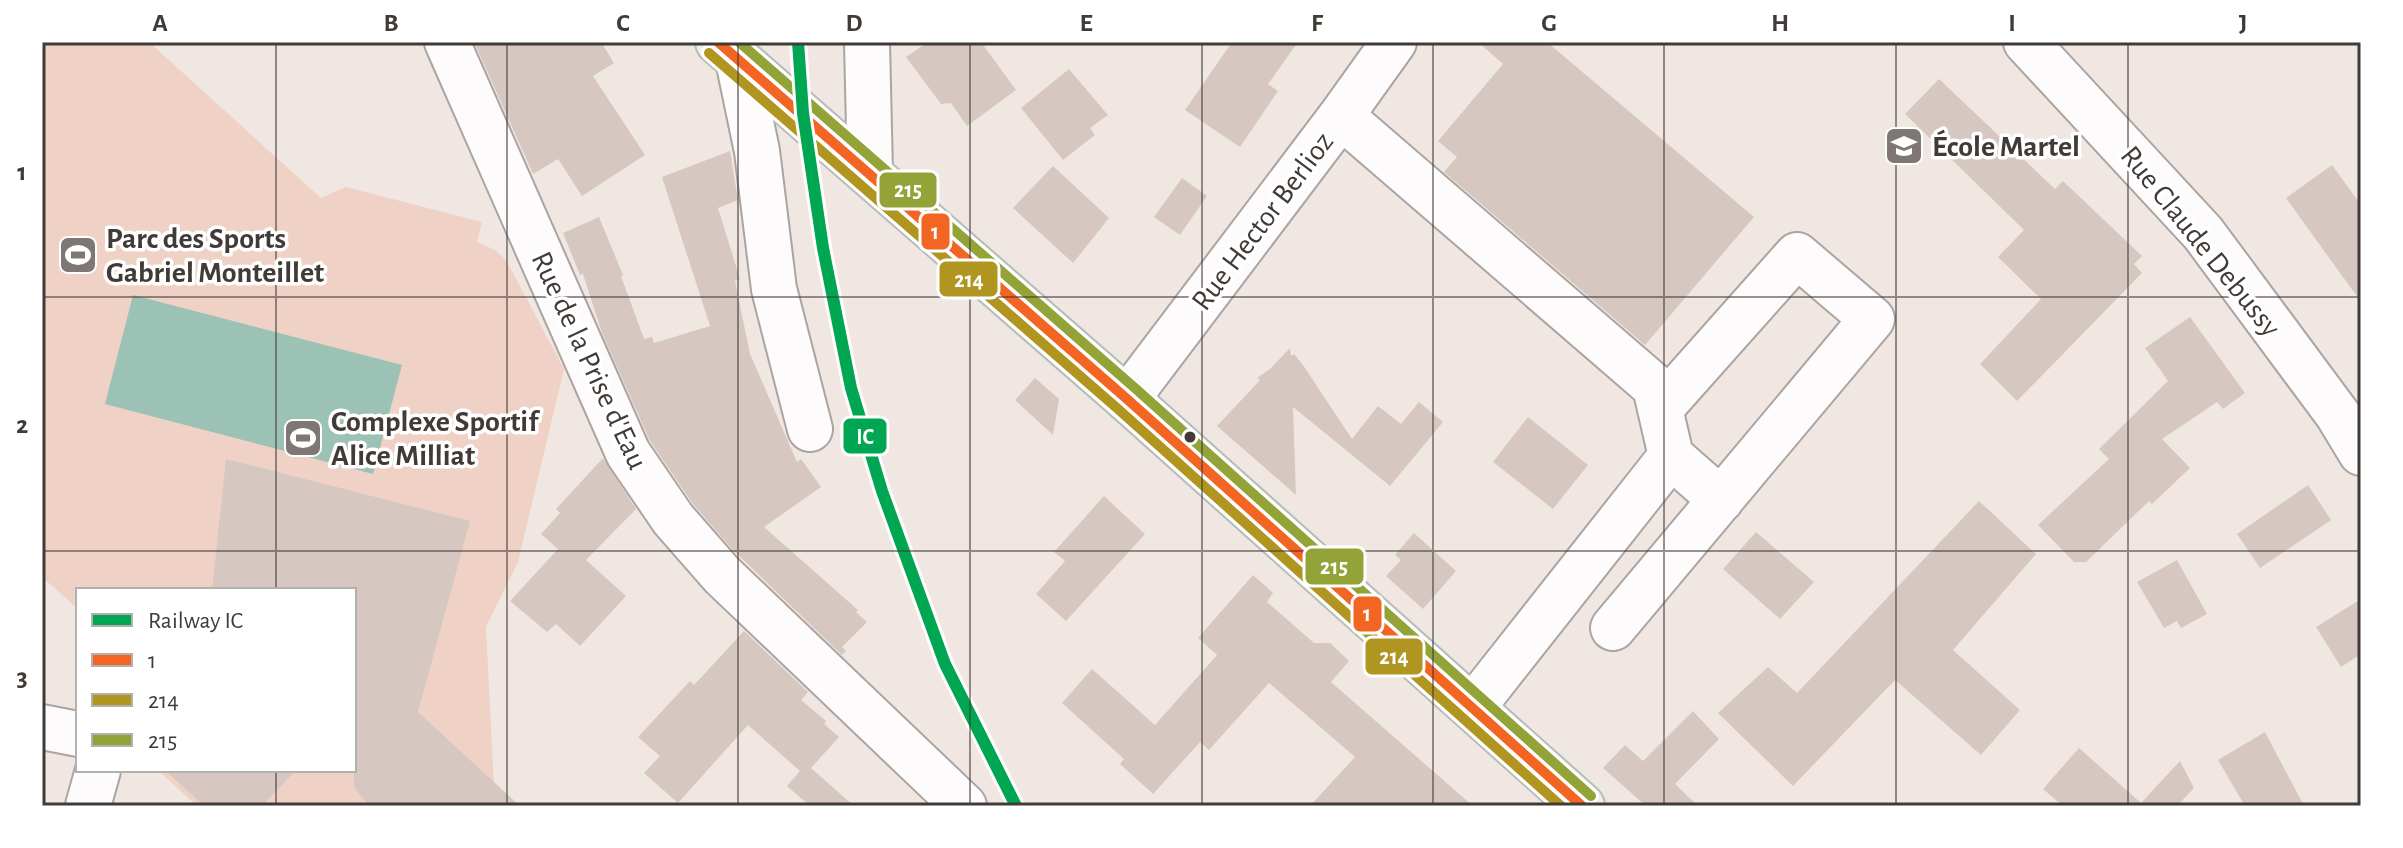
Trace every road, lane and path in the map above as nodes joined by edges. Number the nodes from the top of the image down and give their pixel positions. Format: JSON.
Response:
{"nodes":[{"id":1,"x":447,"y":42,"type":"edge"},
{"id":2,"x":867,"y":42,"type":"edge"},
{"id":3,"x":1394,"y":42,"type":"edge"},
{"id":4,"x":2026,"y":42,"type":"edge"},
{"id":5,"x":728,"y":51,"type":"edge"},
{"id":6,"x":1341,"y":116,"type":"junction"},
{"id":7,"x":870,"y":173,"type":"junction"},
{"id":8,"x":1127,"y":399,"type":"junction"},
{"id":9,"x":1660,"y":409,"type":"junction"},
{"id":10,"x":810,"y":429,"type":"dead end"},
{"id":11,"x":2361,"y":453,"type":"edge"},
{"id":12,"x":1671,"y":456,"type":"junction"},
{"id":13,"x":1721,"y":500,"type":"junction"},
{"id":14,"x":1613,"y":628,"type":"dead end"},
{"id":15,"x":1473,"y":707,"type":"junction"},
{"id":16,"x":42,"y":727,"type":"edge"},
{"id":17,"x":76,"y":734,"type":"edge"},
{"id":18,"x":97,"y":772,"type":"edge"},
{"id":19,"x":88,"y":806,"type":"edge"},
{"id":20,"x":964,"y":806,"type":"edge"},
{"id":21,"x":1582,"y":806,"type":"edge"}],
"edges":[{"from":1,"to":20,"type":"street","name":"Rue de la Prise d'Eau"},
{"from":2,"to":7,"type":"street"},
{"from":3,"to":6,"type":"street","name":"Rue Hector Berlioz"},
{"from":4,"to":11,"type":"street","name":"Rue Claude Debussy"},
{"from":5,"to":7,"type":"main road"},
{"from":5,"to":10,"type":"street"},
{"from":6,"to":8,"type":"street","name":"Rue Hector Berlioz"},
{"from":6,"to":9,"type":"street"},
{"from":7,"to":8,"type":"main road"},
{"from":8,"to":15,"type":"main road"},
{"from":9,"to":12,"type":"street"},
{"from":9,"to":13,"type":"street"},
{"from":12,"to":13,"type":"street"},
{"from":12,"to":15,"type":"street"},
{"from":13,"to":14,"type":"street"},
{"from":15,"to":21,"type":"main road"},
{"from":16,"to":17,"type":"street"},
{"from":18,"to":19,"type":"street"}]}
